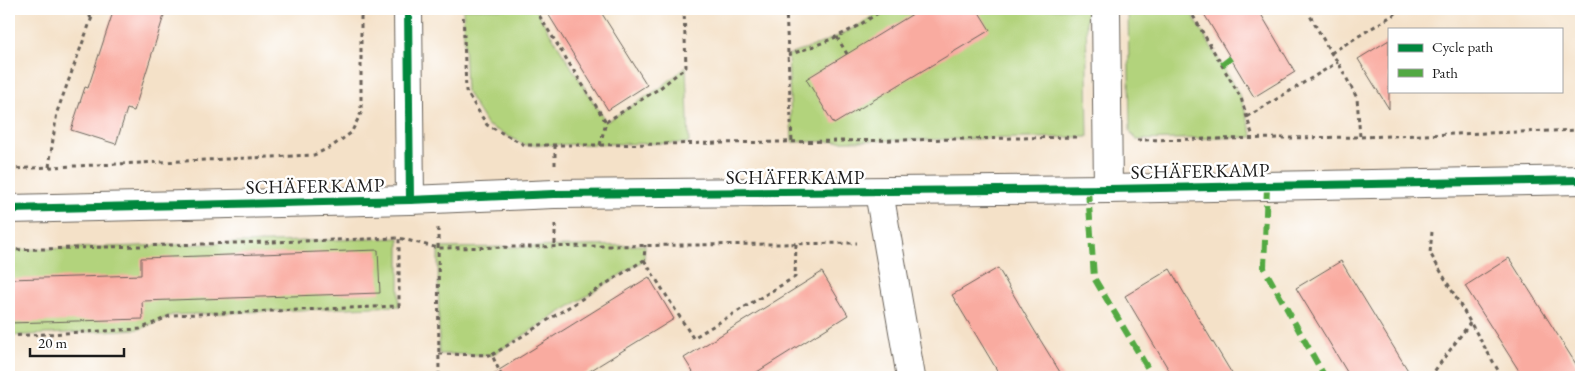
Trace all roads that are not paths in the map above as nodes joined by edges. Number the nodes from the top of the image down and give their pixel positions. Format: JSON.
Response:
{"nodes":[{"id":1,"x":408,"y":9,"type":"edge"},
{"id":2,"x":1106,"y":9,"type":"edge"},
{"id":3,"x":1581,"y":180,"type":"edge"},
{"id":4,"x":1108,"y":190,"type":"junction"},
{"id":5,"x":879,"y":192,"type":"junction"},
{"id":6,"x":410,"y":200,"type":"junction"},
{"id":7,"x":9,"y":209,"type":"edge"},
{"id":8,"x":911,"y":377,"type":"edge"}],
"edges":[{"from":1,"to":6,"type":"street"},
{"from":2,"to":4,"type":"street"},
{"from":3,"to":4,"type":"street","name":"SCHÄFERKAMP"},
{"from":4,"to":5,"type":"street","name":"SCHÄFERKAMP"},
{"from":5,"to":6,"type":"street","name":"SCHÄFERKAMP"},
{"from":5,"to":8,"type":"street"},
{"from":6,"to":7,"type":"street","name":"SCHÄFERKAMP"}]}
